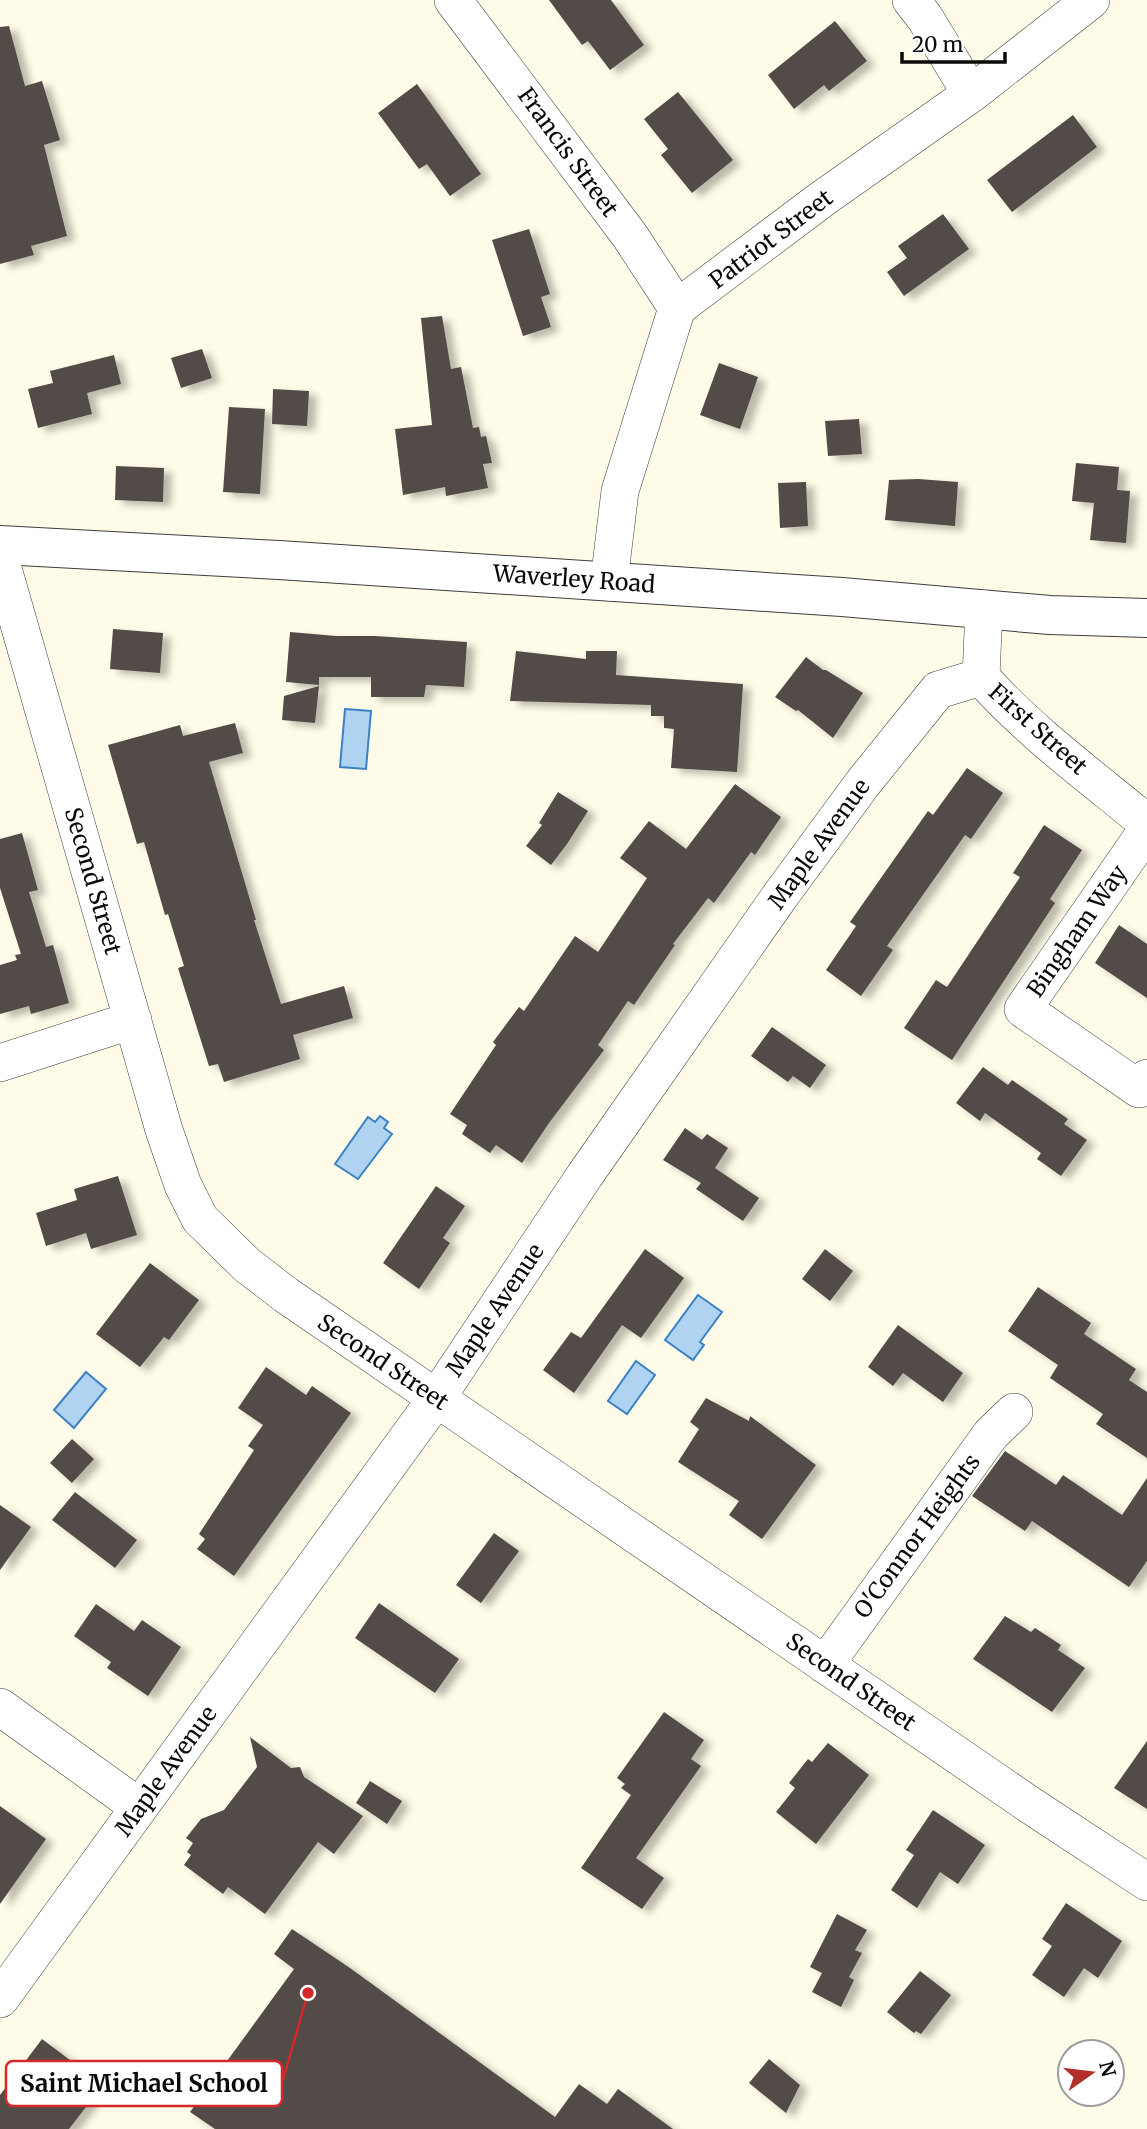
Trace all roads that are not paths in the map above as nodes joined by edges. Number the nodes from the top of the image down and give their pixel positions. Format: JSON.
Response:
{"nodes":[{"id":1,"x":453,"y":0,"type":"edge"},
{"id":2,"x":912,"y":0,"type":"edge"},
{"id":3,"x":1091,"y":0,"type":"edge"},
{"id":4,"x":971,"y":94,"type":"junction"},
{"id":5,"x":677,"y":308,"type":"junction"},
{"id":6,"x":0,"y":545,"type":"edge"},
{"id":7,"x":0,"y":558,"type":"edge"},
{"id":8,"x":609,"y":582,"type":"junction"},
{"id":9,"x":984,"y":609,"type":"junction"},
{"id":10,"x":1147,"y":618,"type":"edge"},
{"id":11,"x":981,"y":677,"type":"junction"},
{"id":12,"x":1147,"y":823,"type":"edge"},
{"id":13,"x":1147,"y":830,"type":"edge"},
{"id":14,"x":133,"y":1020,"type":"junction"},
{"id":15,"x":0,"y":1063,"type":"edge"},
{"id":16,"x":1147,"y":1078,"type":"edge"},
{"id":17,"x":436,"y":1399,"type":"junction"},
{"id":18,"x":1014,"y":1412,"type":"dead end"},
{"id":19,"x":825,"y":1665,"type":"junction"},
{"id":20,"x":0,"y":1707,"type":"edge"},
{"id":21,"x":139,"y":1807,"type":"junction"},
{"id":22,"x":1147,"y":1882,"type":"edge"},
{"id":23,"x":0,"y":1999,"type":"edge"}],
"edges":[{"from":1,"to":5,"type":"street","name":"Francis Street"},
{"from":2,"to":4,"type":"street"},
{"from":3,"to":4,"type":"street","name":"Patriot Street"},
{"from":4,"to":5,"type":"street","name":"Patriot Street"},
{"from":5,"to":8,"type":"street"},
{"from":6,"to":8,"type":"street","name":"Waverley Road"},
{"from":7,"to":14,"type":"street","name":"Second Street"},
{"from":8,"to":9,"type":"street","name":"Waverley Road"},
{"from":9,"to":10,"type":"street","name":"Waverley Road"},
{"from":9,"to":11,"type":"street","name":"First Street"},
{"from":11,"to":12,"type":"street","name":"First Street"},
{"from":11,"to":17,"type":"street","name":"Maple Avenue"},
{"from":13,"to":16,"type":"street","name":"Bingham Way"},
{"from":14,"to":15,"type":"street"},
{"from":14,"to":17,"type":"street","name":"Second Street"},
{"from":17,"to":19,"type":"street","name":"Second Street"},
{"from":17,"to":21,"type":"street","name":"Maple Avenue"},
{"from":18,"to":19,"type":"street","name":"O'Connor Heights"},
{"from":19,"to":22,"type":"street","name":"Second Street"},
{"from":20,"to":21,"type":"street"},
{"from":21,"to":23,"type":"street","name":"Maple Avenue"}]}
